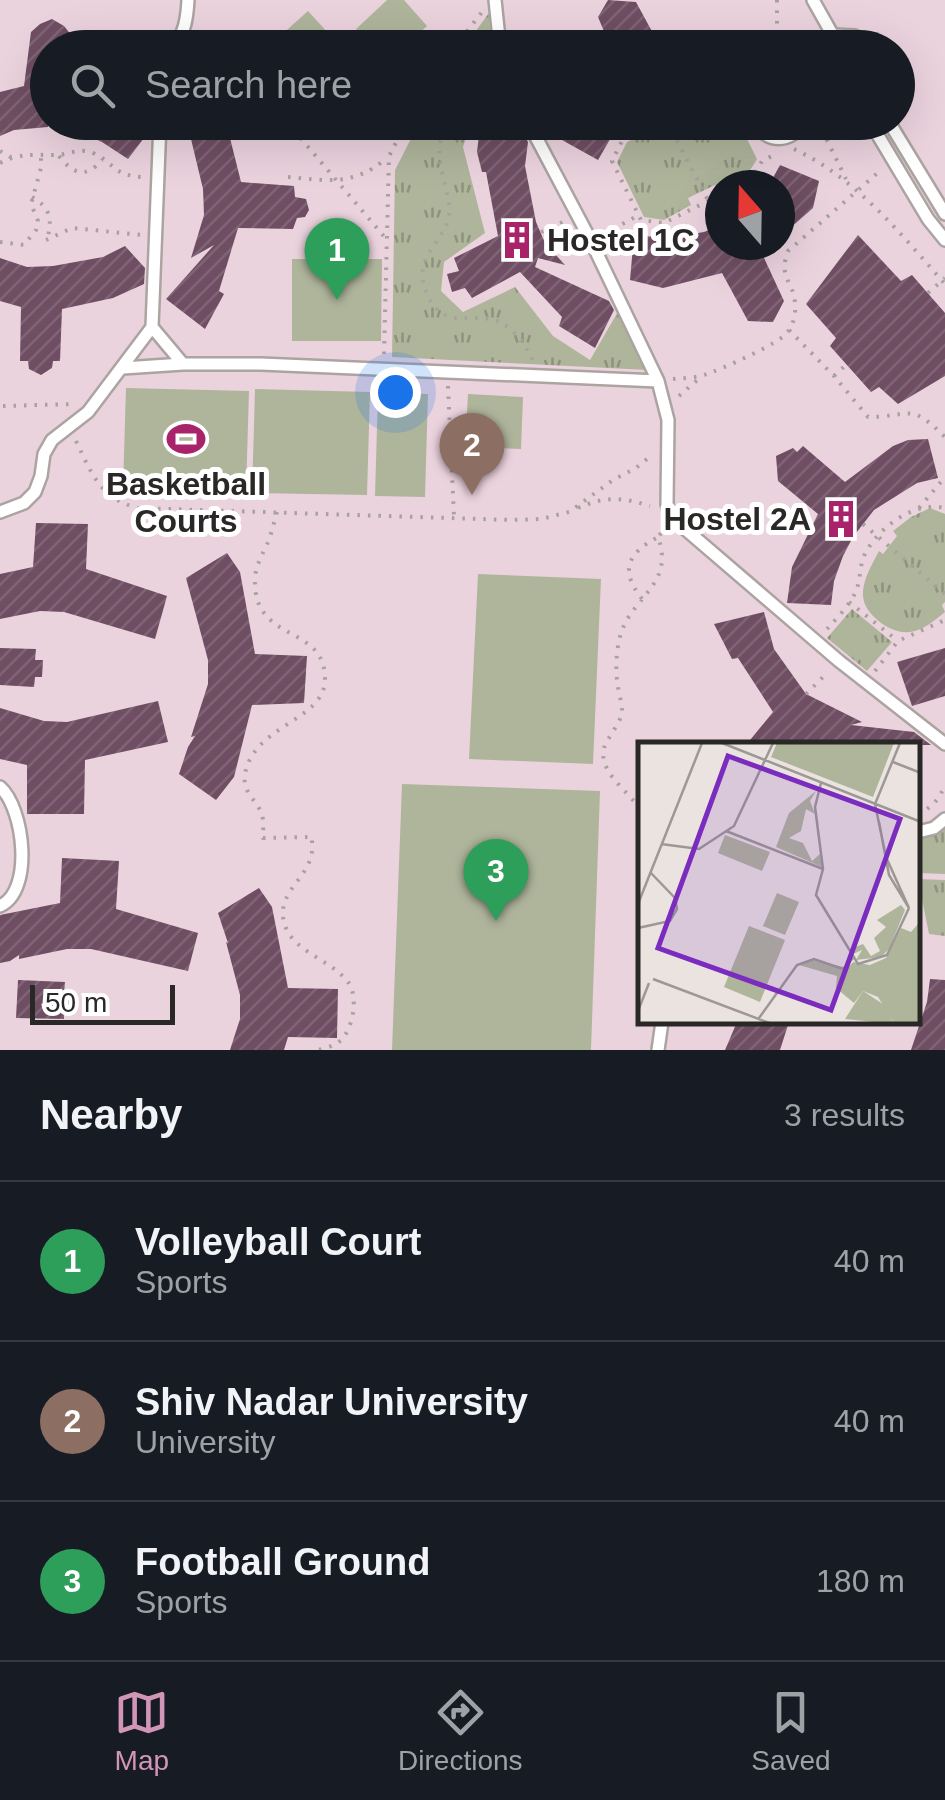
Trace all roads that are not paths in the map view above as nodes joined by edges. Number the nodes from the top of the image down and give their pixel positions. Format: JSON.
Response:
{"nodes":[{"id":1,"x":188,"y":0,"type":"edge"},
{"id":2,"x":495,"y":0,"type":"edge"},
{"id":3,"x":814,"y":0,"type":"edge"},
{"id":4,"x":184,"y":30,"type":"edge"},
{"id":5,"x":498,"y":30,"type":"edge"},
{"id":6,"x":831,"y":30,"type":"edge"},
{"id":7,"x":159,"y":140,"type":"edge"},
{"id":8,"x":537,"y":140,"type":"edge"},
{"id":9,"x":881,"y":140,"type":"edge"},
{"id":10,"x":899,"y":140,"type":"edge"},
{"id":11,"x":945,"y":214,"type":"edge"},
{"id":12,"x":945,"y":240,"type":"edge"},
{"id":13,"x":152,"y":327,"type":"junction"},
{"id":14,"x":183,"y":364,"type":"junction"},
{"id":15,"x":123,"y":368,"type":"junction"},
{"id":16,"x":658,"y":381,"type":"junction"},
{"id":17,"x":0,"y":512,"type":"edge"},
{"id":18,"x":945,"y":744,"type":"edge"},
{"id":19,"x":0,"y":787,"type":"edge"},
{"id":20,"x":945,"y":819,"type":"edge"},
{"id":21,"x":920,"y":832,"type":"edge"},
{"id":22,"x":0,"y":906,"type":"edge"},
{"id":23,"x":662,"y":1025,"type":"edge"},
{"id":24,"x":658,"y":1050,"type":"edge"}],
"edges":[{"from":1,"to":4,"type":"lane"},
{"from":2,"to":5,"type":"lane"},
{"from":3,"to":6,"type":"lane"},
{"from":7,"to":13,"type":"lane"},
{"from":8,"to":16,"type":"lane"},
{"from":9,"to":12,"type":"lane"},
{"from":10,"to":11,"type":"lane"},
{"from":13,"to":14,"type":"lane"},
{"from":13,"to":15,"type":"lane"},
{"from":14,"to":15,"type":"lane"},
{"from":14,"to":16,"type":"lane"},
{"from":15,"to":17,"type":"lane"},
{"from":16,"to":18,"type":"lane"},
{"from":19,"to":22,"type":"lane"},
{"from":20,"to":21,"type":"lane"},
{"from":23,"to":24,"type":"lane"}]}
